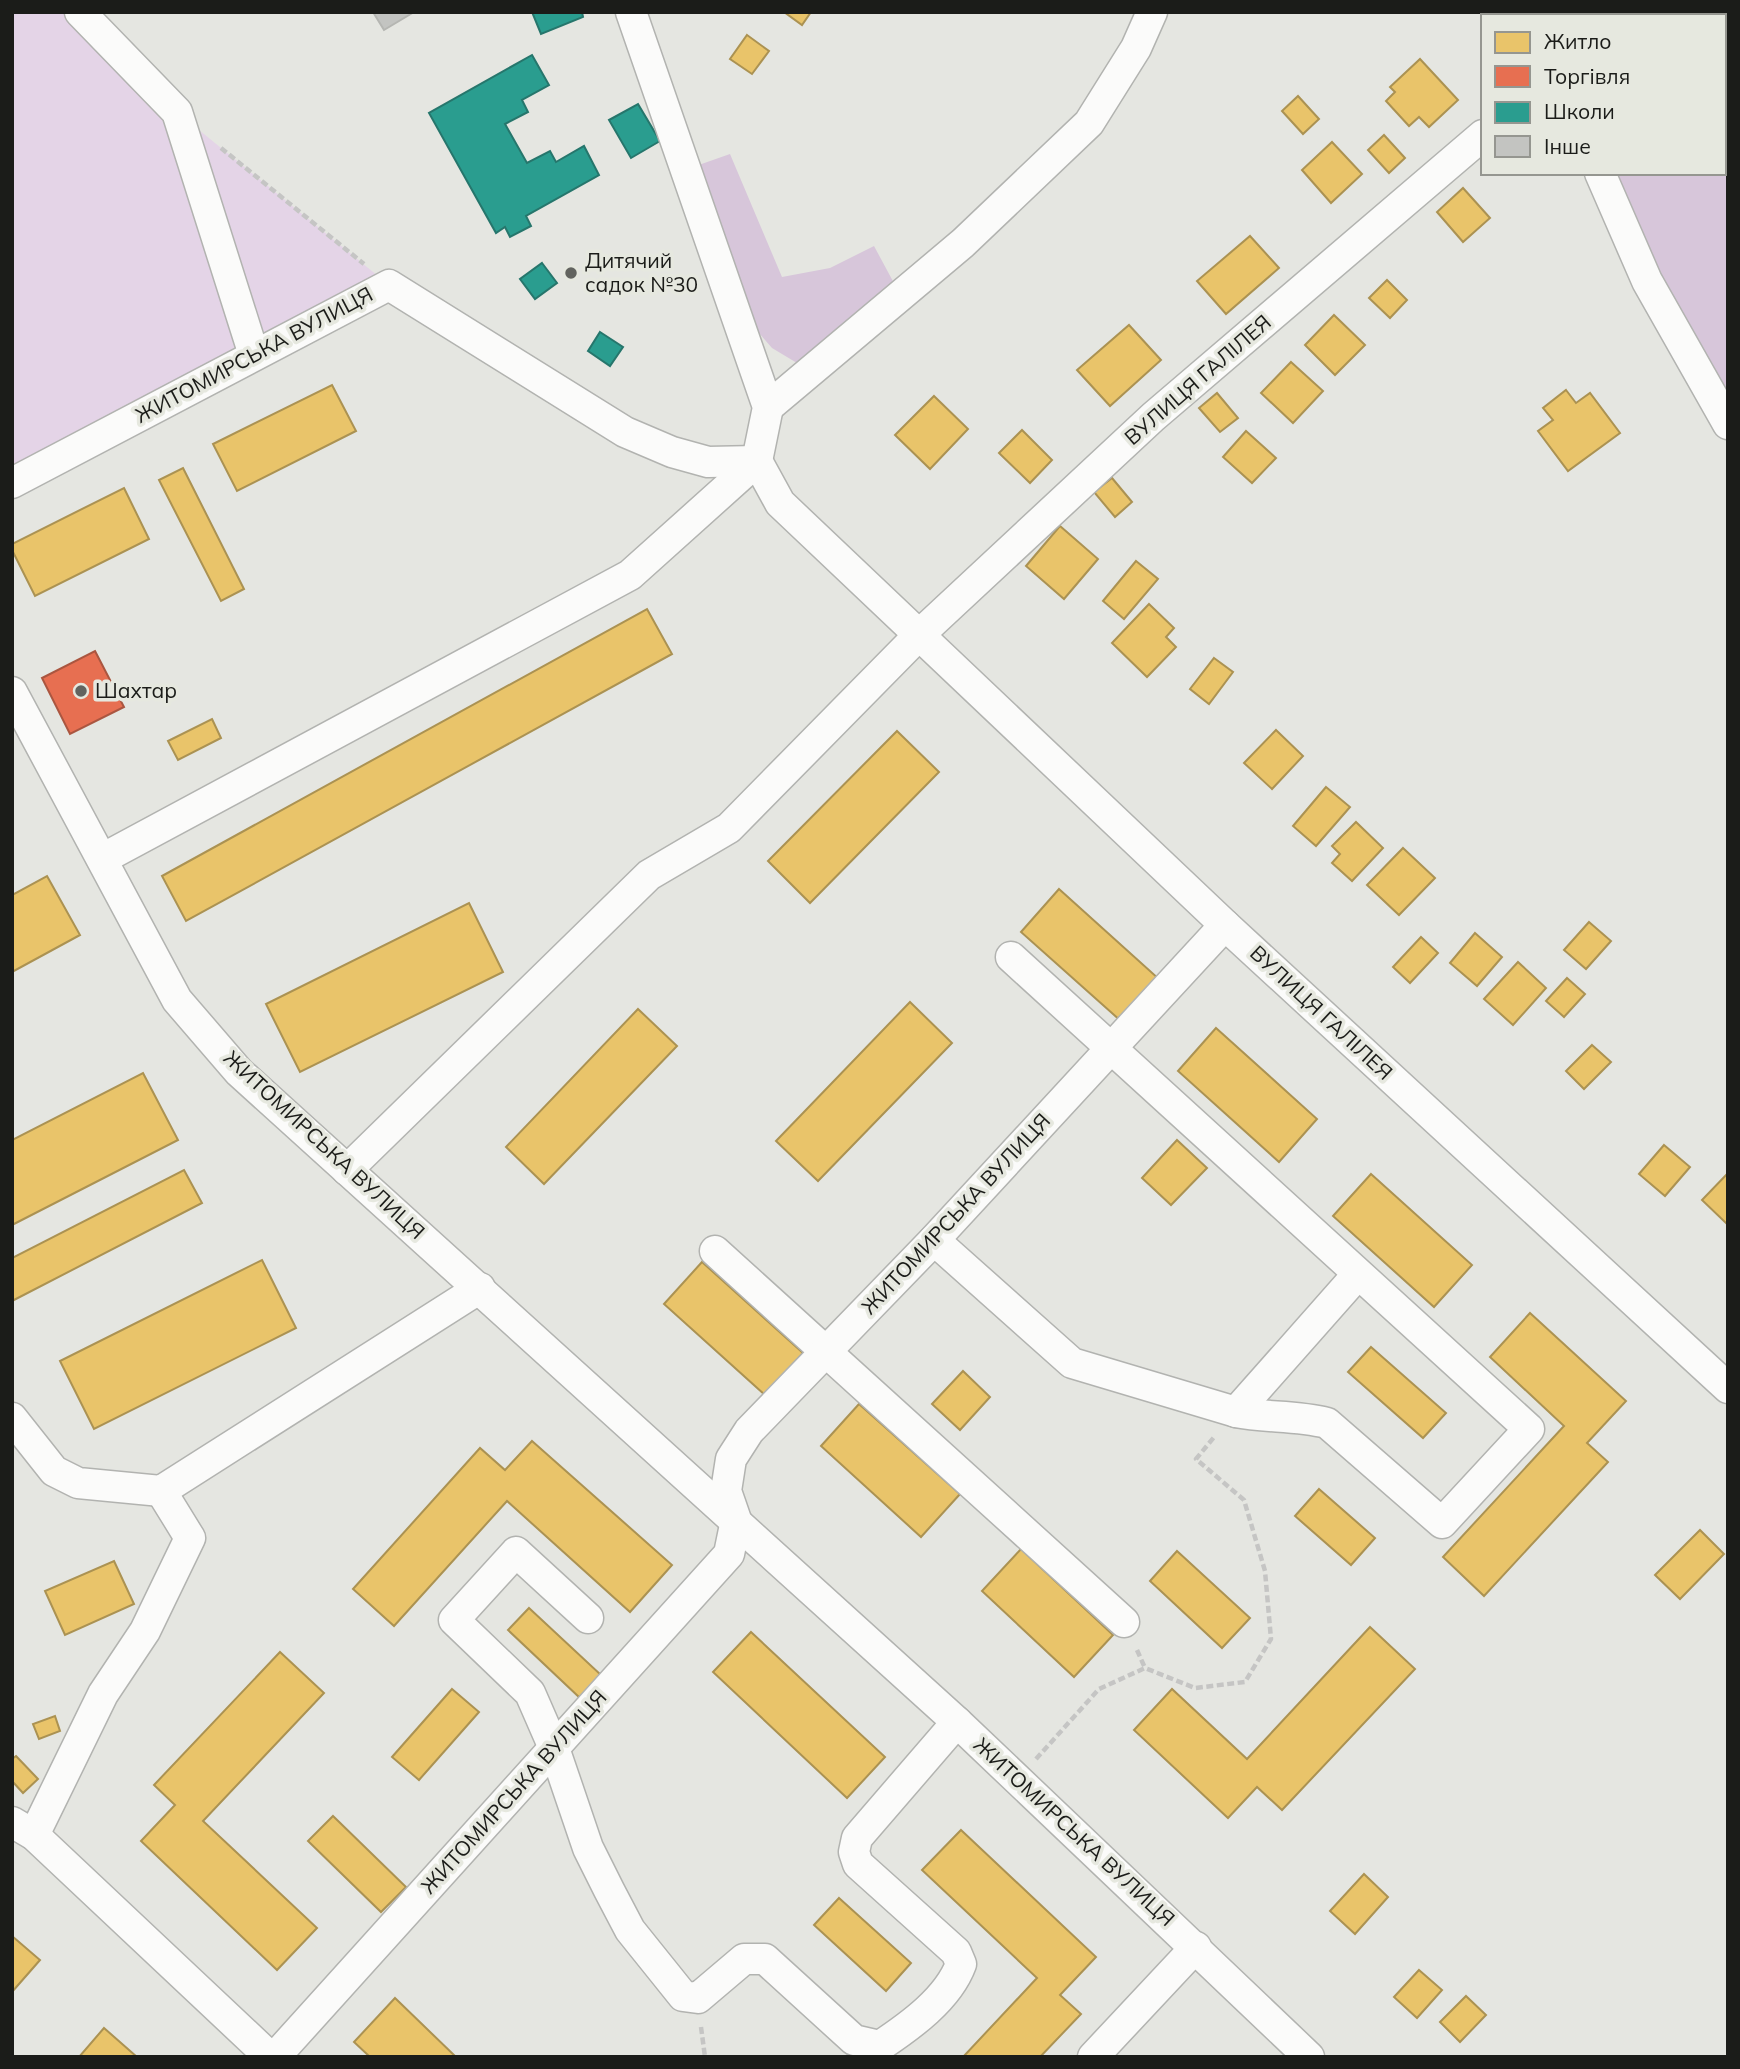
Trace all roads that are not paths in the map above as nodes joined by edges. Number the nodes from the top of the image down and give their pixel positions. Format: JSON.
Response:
{"nodes":[{"id":1,"x":80,"y":12,"type":"edge"},
{"id":2,"x":631,"y":12,"type":"edge"},
{"id":3,"x":1152,"y":12,"type":"edge"},
{"id":4,"x":1481,"y":137,"type":"edge"},
{"id":5,"x":1601,"y":175,"type":"edge"},
{"id":6,"x":254,"y":355,"type":"junction"},
{"id":7,"x":768,"y":407,"type":"junction"},
{"id":8,"x":1728,"y":424,"type":"edge"},
{"id":9,"x":757,"y":461,"type":"junction"},
{"id":10,"x":12,"y":483,"type":"edge"},
{"id":11,"x":920,"y":634,"type":"junction"},
{"id":12,"x":12,"y":692,"type":"edge"},
{"id":13,"x":102,"y":859,"type":"junction"},
{"id":14,"x":1225,"y":925,"type":"junction"},
{"id":15,"x":1012,"y":957,"type":"dead end"},
{"id":16,"x":1111,"y":1048,"type":"junction"},
{"id":17,"x":347,"y":1170,"type":"junction"},
{"id":18,"x":934,"y":1240,"type":"junction"},
{"id":19,"x":715,"y":1251,"type":"dead end"},
{"id":20,"x":1358,"y":1273,"type":"junction"},
{"id":21,"x":480,"y":1288,"type":"junction"},
{"id":22,"x":825,"y":1353,"type":"junction"},
{"id":23,"x":1728,"y":1388,"type":"edge"},
{"id":24,"x":1236,"y":1412,"type":"junction"},
{"id":25,"x":12,"y":1418,"type":"edge"},
{"id":26,"x":161,"y":1491,"type":"junction"},
{"id":27,"x":736,"y":1520,"type":"junction"},
{"id":28,"x":588,"y":1618,"type":"dead end"},
{"id":29,"x":1124,"y":1622,"type":"dead end"},
{"id":30,"x":957,"y":1722,"type":"junction"},
{"id":31,"x":554,"y":1748,"type":"junction"},
{"id":32,"x":23,"y":1829,"type":"edge"},
{"id":33,"x":1196,"y":1947,"type":"junction"},
{"id":34,"x":273,"y":2057,"type":"edge"},
{"id":35,"x":1093,"y":2057,"type":"edge"},
{"id":36,"x":1309,"y":2057,"type":"edge"}],
"edges":[{"from":1,"to":6,"type":"street"},
{"from":2,"to":7,"type":"street"},
{"from":3,"to":7,"type":"street"},
{"from":4,"to":11,"type":"street","name":"ВУЛИЦЯ ГАЛІЛЕЯ"},
{"from":5,"to":8,"type":"street"},
{"from":6,"to":9,"type":"street","name":"ЖИТОМИРСЬКА ВУЛИЦЯ"},
{"from":6,"to":10,"type":"street","name":"ЖИТОМИРСЬКА ВУЛИЦЯ"},
{"from":7,"to":9,"type":"street"},
{"from":9,"to":11,"type":"street","name":"ВУЛИЦЯ ГАЛІЛЕЯ"},
{"from":9,"to":13,"type":"street"},
{"from":11,"to":14,"type":"street","name":"ВУЛИЦЯ ГАЛІЛЕЯ"},
{"from":11,"to":17,"type":"street"},
{"from":12,"to":13,"type":"street","name":"ЖИТОМИРСЬКА ВУЛИЦЯ"},
{"from":13,"to":17,"type":"street","name":"ЖИТОМИРСЬКА ВУЛИЦЯ"},
{"from":14,"to":16,"type":"street","name":"ЖИТОМИРСЬКА ВУЛИЦЯ"},
{"from":14,"to":23,"type":"street","name":"ВУЛИЦЯ ГАЛІЛЕЯ"},
{"from":15,"to":16,"type":"street"},
{"from":16,"to":18,"type":"street","name":"ЖИТОМИРСЬКА ВУЛИЦЯ"},
{"from":16,"to":20,"type":"street"},
{"from":17,"to":21,"type":"street","name":"ЖИТОМИРСЬКА ВУЛИЦЯ"},
{"from":18,"to":22,"type":"street","name":"ЖИТОМИРСЬКА ВУЛИЦЯ"},
{"from":18,"to":24,"type":"street"},
{"from":19,"to":22,"type":"street"},
{"from":20,"to":24,"type":"street"},
{"from":20,"to":24,"type":"street"},
{"from":21,"to":26,"type":"street"},
{"from":21,"to":27,"type":"street","name":"ЖИТОМИРСЬКА ВУЛИЦЯ"},
{"from":22,"to":27,"type":"street","name":"ЖИТОМИРСЬКА ВУЛИЦЯ"},
{"from":22,"to":29,"type":"street"},
{"from":25,"to":26,"type":"street"},
{"from":26,"to":32,"type":"street"},
{"from":27,"to":30,"type":"street","name":"ЖИТОМИРСЬКА ВУЛИЦЯ"},
{"from":27,"to":31,"type":"street","name":"ЖИТОМИРСЬКА ВУЛИЦЯ"},
{"from":28,"to":31,"type":"street"},
{"from":30,"to":31,"type":"street"},
{"from":30,"to":33,"type":"street","name":"ЖИТОМИРСЬКА ВУЛИЦЯ"},
{"from":31,"to":34,"type":"street","name":"ЖИТОМИРСЬКА ВУЛИЦЯ"},
{"from":32,"to":34,"type":"street","name":"ЖИТОМИРСЬКА ВУЛИЦЯ"},
{"from":33,"to":35,"type":"street"},
{"from":33,"to":36,"type":"street","name":"ЖИТОМИРСЬКА ВУЛИЦЯ"}]}
